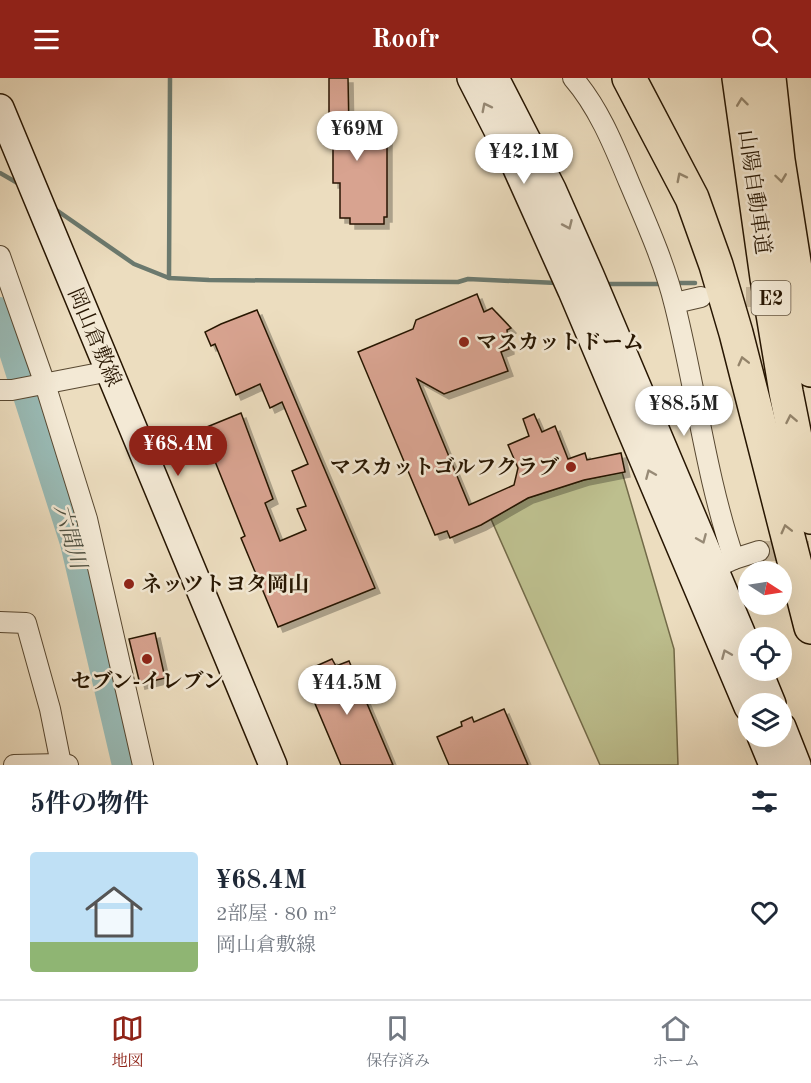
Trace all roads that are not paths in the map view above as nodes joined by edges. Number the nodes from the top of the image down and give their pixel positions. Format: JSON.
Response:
{"nodes":[{"id":1,"x":471,"y":78,"type":"edge"},
{"id":2,"x":495,"y":78,"type":"edge"},
{"id":3,"x":573,"y":78,"type":"edge"},
{"id":4,"x":629,"y":78,"type":"edge"},
{"id":5,"x":739,"y":78,"type":"edge"},
{"id":6,"x":769,"y":78,"type":"edge"},
{"id":7,"x":0,"y":108,"type":"edge"},
{"id":8,"x":0,"y":256,"type":"edge"},
{"id":9,"x":581,"y":283,"type":"junction"},
{"id":10,"x":671,"y":291,"type":"junction"},
{"id":11,"x":701,"y":297,"type":"tunnel mouth"},
{"id":12,"x":811,"y":369,"type":"edge"},
{"id":13,"x":110,"y":371,"type":"junction"},
{"id":14,"x":41,"y":384,"type":"junction"},
{"id":15,"x":6,"y":390,"type":"edge"},
{"id":16,"x":811,"y":517,"type":"edge"},
{"id":17,"x":759,"y":551,"type":"tunnel mouth"},
{"id":18,"x":714,"y":568,"type":"junction"},
{"id":19,"x":0,"y":622,"type":"edge"},
{"id":20,"x":739,"y":627,"type":"edge"},
{"id":21,"x":811,"y":627,"type":"edge"},
{"id":22,"x":745,"y":693,"type":"edge"},
{"id":23,"x":766,"y":747,"type":"edge"},
{"id":24,"x":790,"y":747,"type":"edge"},
{"id":25,"x":65,"y":764,"type":"edge"},
{"id":26,"x":14,"y":765,"type":"edge"},
{"id":27,"x":143,"y":765,"type":"edge"},
{"id":28,"x":273,"y":765,"type":"edge"},
{"id":29,"x":773,"y":765,"type":"edge"},
{"id":30,"x":798,"y":765,"type":"edge"}],
"edges":[{"from":9,"to":1,"type":"street","one_way":true},
{"from":2,"to":9,"type":"street","one_way":true},
{"from":3,"to":10,"type":"street"},
{"from":21,"to":4,"type":"highway","one_way":true},
{"from":16,"to":5,"type":"highway","name":"山陽自動車道","number":"E2","one_way":true},
{"from":6,"to":12,"type":"highway","name":"山陽自動車道","number":"E2","one_way":true},
{"from":7,"to":13,"type":"street","name":"岡山倉敷線"},
{"from":8,"to":14,"type":"street"},
{"from":9,"to":18,"type":"street"},
{"from":10,"to":11,"type":"street"},
{"from":10,"to":18,"type":"street"},
{"from":13,"to":14,"type":"street"},
{"from":13,"to":28,"type":"street","name":"岡山倉敷線"},
{"from":14,"to":15,"type":"street"},
{"from":14,"to":27,"type":"street"},
{"from":17,"to":18,"type":"street"},
{"from":18,"to":20,"type":"street"},
{"from":22,"to":18,"type":"street","one_way":true},
{"from":19,"to":25,"type":"street"},
{"from":23,"to":29,"type":"street"},
{"from":24,"to":30,"type":"street"},
{"from":25,"to":26,"type":"street"}]}
